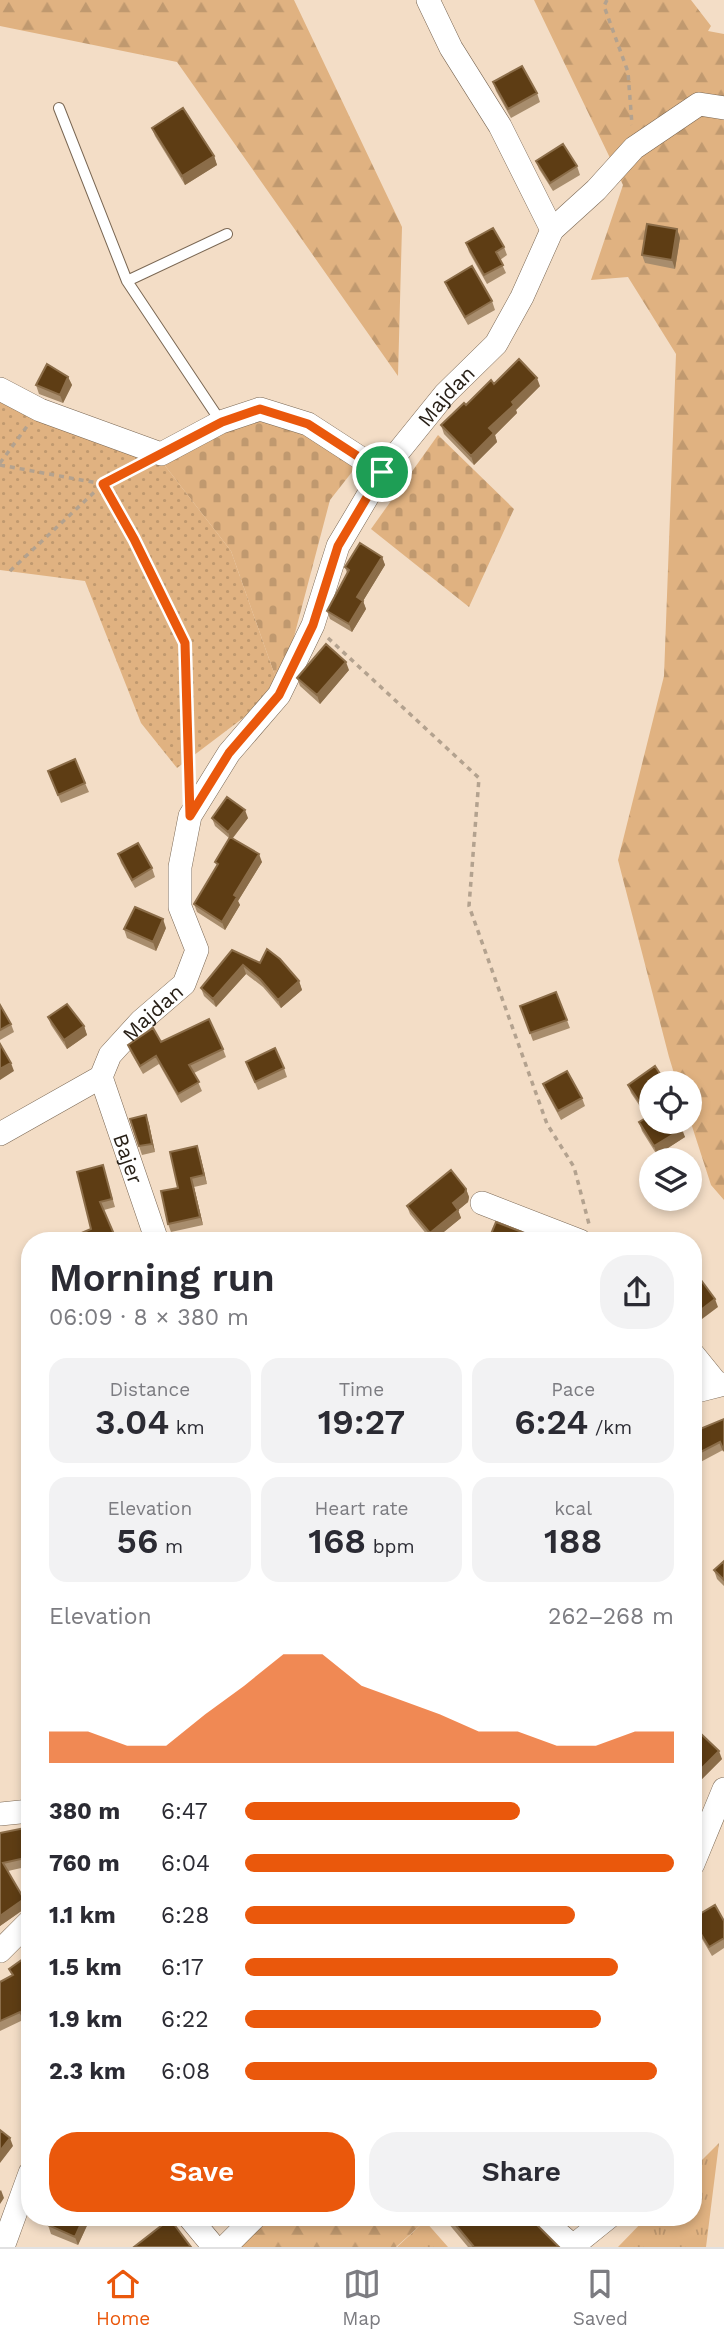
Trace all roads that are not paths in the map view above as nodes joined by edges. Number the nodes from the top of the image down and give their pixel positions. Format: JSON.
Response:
{"nodes":[{"id":1,"x":428,"y":0,"type":"edge"},
{"id":2,"x":59,"y":108,"type":"dead end"},
{"id":3,"x":724,"y":108,"type":"edge"},
{"id":4,"x":552,"y":230,"type":"junction"},
{"id":5,"x":227,"y":234,"type":"dead end"},
{"id":6,"x":127,"y":281,"type":"junction"},
{"id":7,"x":0,"y":389,"type":"edge"},
{"id":8,"x":222,"y":422,"type":"junction"},
{"id":9,"x":382,"y":472,"type":"junction"},
{"id":10,"x":101,"y":1077,"type":"junction"},
{"id":11,"x":0,"y":1134,"type":"edge"},
{"id":12,"x":482,"y":1203,"type":"dead end"},
{"id":13,"x":155,"y":1232,"type":"edge"},
{"id":14,"x":575,"y":1232,"type":"edge"},
{"id":15,"x":702,"y":1364,"type":"edge"},
{"id":16,"x":721,"y":1384,"type":"edge"},
{"id":17,"x":702,"y":1389,"type":"edge"},
{"id":18,"x":724,"y":1789,"type":"edge"},
{"id":19,"x":21,"y":1812,"type":"edge"},
{"id":20,"x":0,"y":1814,"type":"edge"},
{"id":21,"x":702,"y":1842,"type":"edge"},
{"id":22,"x":21,"y":1930,"type":"edge"},
{"id":23,"x":0,"y":1951,"type":"edge"},
{"id":24,"x":21,"y":2198,"type":"edge"},
{"id":25,"x":196,"y":2226,"type":"edge"},
{"id":26,"x":246,"y":2226,"type":"edge"},
{"id":27,"x":550,"y":2226,"type":"edge"},
{"id":28,"x":598,"y":2226,"type":"edge"},
{"id":29,"x":3,"y":2247,"type":"edge"},
{"id":30,"x":214,"y":2247,"type":"edge"},
{"id":31,"x":225,"y":2247,"type":"edge"}],
"edges":[{"from":1,"to":4,"type":"street"},
{"from":2,"to":6,"type":"lane"},
{"from":3,"to":4,"type":"street","name":"Majdan"},
{"from":4,"to":9,"type":"street","name":"Majdan"},
{"from":5,"to":6,"type":"lane"},
{"from":6,"to":8,"type":"lane"},
{"from":7,"to":8,"type":"street"},
{"from":8,"to":9,"type":"street"},
{"from":9,"to":10,"type":"street","name":"Majdan"},
{"from":10,"to":11,"type":"street"},
{"from":10,"to":13,"type":"street","name":"Bajer"},
{"from":12,"to":14,"type":"street"},
{"from":15,"to":16,"type":"street"},
{"from":16,"to":17,"type":"street"},
{"from":18,"to":21,"type":"street"},
{"from":19,"to":20,"type":"street"},
{"from":22,"to":23,"type":"street"},
{"from":24,"to":29,"type":"street"},
{"from":25,"to":30,"type":"street"},
{"from":26,"to":31,"type":"street"},
{"from":27,"to":28,"type":"street"}]}
